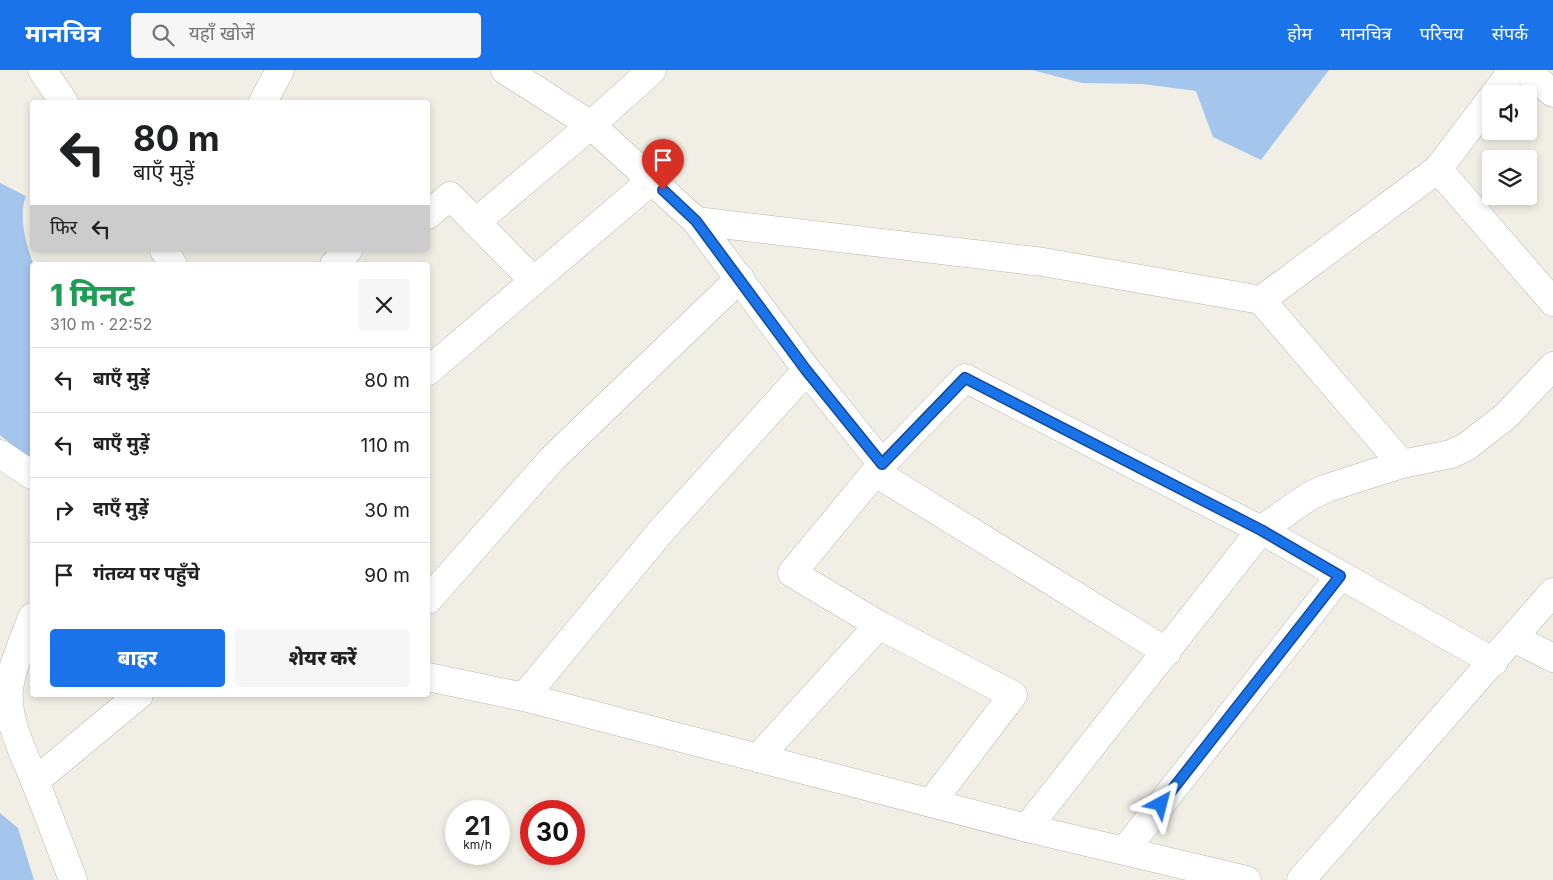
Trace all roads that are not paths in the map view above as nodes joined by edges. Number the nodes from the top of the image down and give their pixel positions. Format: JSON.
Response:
{"nodes":[{"id":1,"x":42,"y":70,"type":"edge"},
{"id":2,"x":280,"y":70,"type":"edge"},
{"id":3,"x":506,"y":70,"type":"edge"},
{"id":4,"x":652,"y":70,"type":"edge"},
{"id":5,"x":1513,"y":70,"type":"edge"},
{"id":6,"x":1525,"y":70,"type":"edge"},
{"id":7,"x":1502,"y":85,"type":"edge"},
{"id":8,"x":1553,"y":93,"type":"edge"},
{"id":9,"x":63,"y":100,"type":"edge"},
{"id":10,"x":264,"y":100,"type":"edge"},
{"id":11,"x":1482,"y":111,"type":"edge"},
{"id":12,"x":591,"y":125,"type":"junction"},
{"id":13,"x":1438,"y":169,"type":"junction"},
{"id":14,"x":652,"y":180,"type":"junction"},
{"id":15,"x":430,"y":213,"type":"edge"},
{"id":16,"x":696,"y":221,"type":"junction"},
{"id":17,"x":476,"y":222,"type":"junction"},
{"id":18,"x":346,"y":252,"type":"edge"},
{"id":19,"x":337,"y":262,"type":"edge"},
{"id":20,"x":740,"y":278,"type":"junction"},
{"id":21,"x":533,"y":280,"type":"junction"},
{"id":22,"x":1261,"y":300,"type":"junction"},
{"id":23,"x":1553,"y":302,"type":"edge"},
{"id":24,"x":1553,"y":366,"type":"edge"},
{"id":25,"x":430,"y":369,"type":"edge"},
{"id":26,"x":806,"y":370,"type":"junction"},
{"id":27,"x":0,"y":454,"type":"edge"},
{"id":28,"x":1402,"y":464,"type":"junction"},
{"id":29,"x":879,"y":468,"type":"junction"},
{"id":30,"x":30,"y":474,"type":"edge"},
{"id":31,"x":1261,"y":530,"type":"junction"},
{"id":32,"x":1340,"y":576,"type":"junction"},
{"id":33,"x":1553,"y":592,"type":"edge"},
{"id":34,"x":430,"y":598,"type":"edge"},
{"id":35,"x":30,"y":623,"type":"edge"},
{"id":36,"x":878,"y":625,"type":"junction"},
{"id":37,"x":1514,"y":638,"type":"junction"},
{"id":38,"x":1166,"y":652,"type":"junction"},
{"id":39,"x":1553,"y":658,"type":"edge"},
{"id":40,"x":1494,"y":662,"type":"junction"},
{"id":41,"x":430,"y":677,"type":"edge"},
{"id":42,"x":137,"y":697,"type":"edge"},
{"id":43,"x":524,"y":697,"type":"junction"},
{"id":44,"x":758,"y":758,"type":"junction"},
{"id":45,"x":35,"y":781,"type":"junction"},
{"id":46,"x":931,"y":803,"type":"junction"},
{"id":47,"x":1027,"y":828,"type":"junction"},
{"id":48,"x":1125,"y":850,"type":"junction"},
{"id":49,"x":73,"y":880,"type":"edge"},
{"id":50,"x":1247,"y":880,"type":"edge"},
{"id":51,"x":1301,"y":880,"type":"edge"}],
"edges":[{"from":1,"to":9,"type":"street"},
{"from":2,"to":10,"type":"street"},
{"from":3,"to":12,"type":"street"},
{"from":4,"to":12,"type":"street"},
{"from":5,"to":7,"type":"street"},
{"from":6,"to":8,"type":"street"},
{"from":11,"to":13,"type":"street"},
{"from":12,"to":14,"type":"street"},
{"from":12,"to":17,"type":"street"},
{"from":13,"to":22,"type":"street"},
{"from":13,"to":23,"type":"street"},
{"from":14,"to":16,"type":"street"},
{"from":14,"to":21,"type":"street"},
{"from":15,"to":17,"type":"street"},
{"from":16,"to":20,"type":"street"},
{"from":16,"to":22,"type":"street"},
{"from":17,"to":21,"type":"street"},
{"from":18,"to":19,"type":"street"},
{"from":20,"to":26,"type":"street"},
{"from":20,"to":34,"type":"street"},
{"from":21,"to":25,"type":"street"},
{"from":22,"to":28,"type":"street"},
{"from":24,"to":28,"type":"street"},
{"from":26,"to":29,"type":"street"},
{"from":26,"to":43,"type":"street"},
{"from":27,"to":30,"type":"street"},
{"from":28,"to":31,"type":"street"},
{"from":29,"to":31,"type":"street"},
{"from":29,"to":36,"type":"street"},
{"from":29,"to":38,"type":"street"},
{"from":31,"to":32,"type":"street"},
{"from":31,"to":38,"type":"street"},
{"from":32,"to":40,"type":"street"},
{"from":32,"to":48,"type":"street"},
{"from":33,"to":37,"type":"street"},
{"from":35,"to":45,"type":"street"},
{"from":36,"to":44,"type":"street"},
{"from":36,"to":46,"type":"street"},
{"from":37,"to":39,"type":"street"},
{"from":37,"to":40,"type":"street"},
{"from":38,"to":47,"type":"street"},
{"from":40,"to":51,"type":"street"},
{"from":41,"to":43,"type":"street"},
{"from":42,"to":45,"type":"street"},
{"from":43,"to":44,"type":"street"},
{"from":44,"to":46,"type":"street"},
{"from":45,"to":49,"type":"street"},
{"from":46,"to":47,"type":"street"},
{"from":47,"to":48,"type":"street"},
{"from":48,"to":50,"type":"street"}]}
